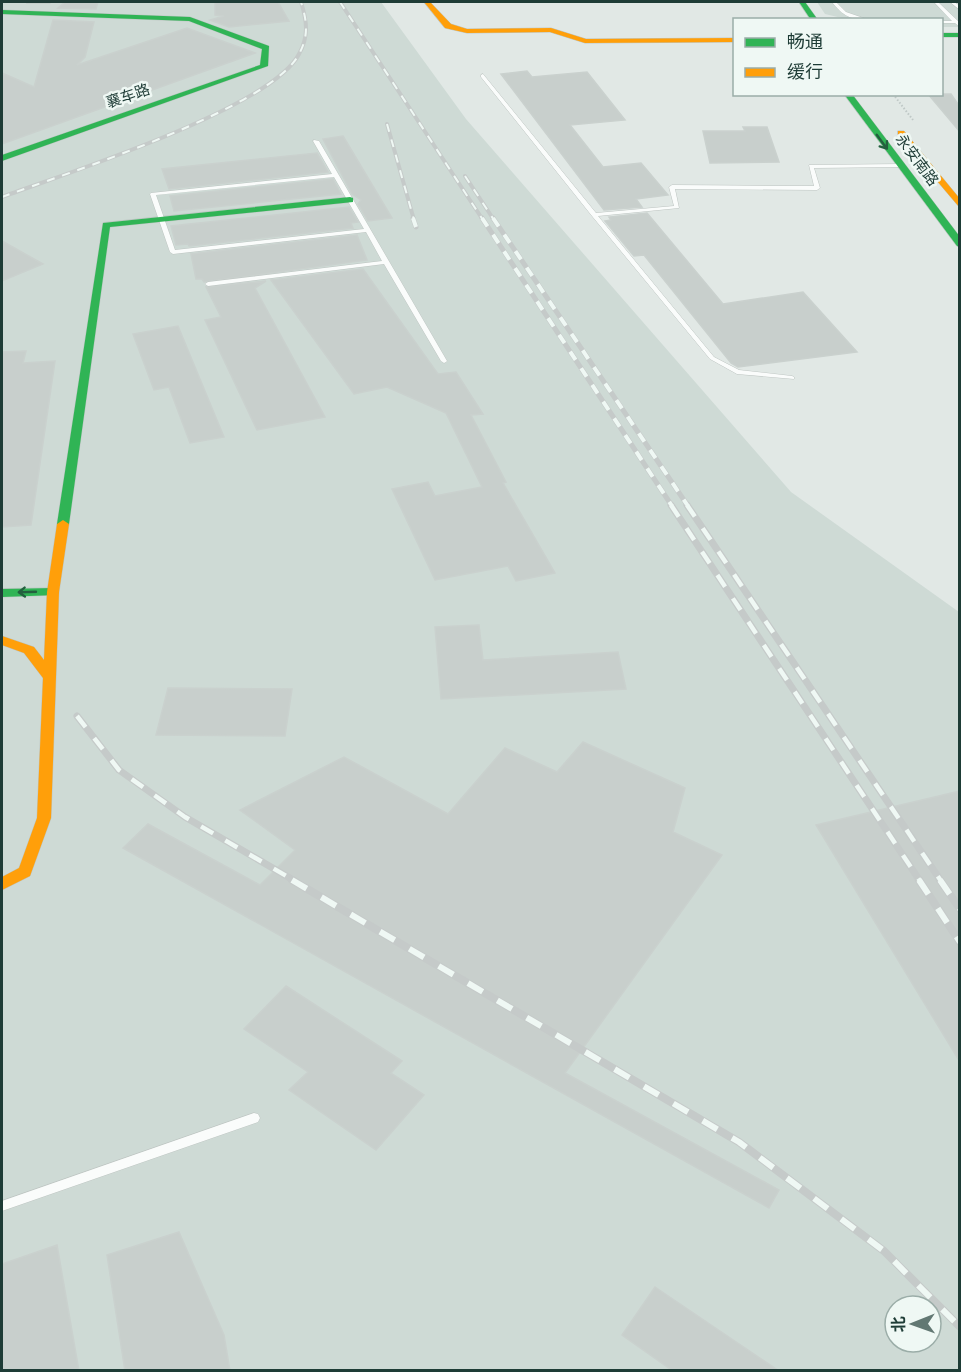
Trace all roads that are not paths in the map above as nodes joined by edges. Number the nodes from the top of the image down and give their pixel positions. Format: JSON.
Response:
{"nodes":[{"id":1,"x":27,"y":2,"type":"edge"},
{"id":2,"x":50,"y":2,"type":"edge"},
{"id":3,"x":427,"y":2,"type":"edge"},
{"id":4,"x":802,"y":2,"type":"edge"},
{"id":5,"x":834,"y":2,"type":"edge"},
{"id":6,"x":936,"y":2,"type":"edge"},
{"id":7,"x":952,"y":2,"type":"edge"},
{"id":8,"x":960,"y":9,"type":"edge"},
{"id":9,"x":2,"y":12,"type":"edge"},
{"id":10,"x":814,"y":18,"type":"edge"},
{"id":11,"x":860,"y":18,"type":"edge"},
{"id":12,"x":943,"y":22,"type":"edge"},
{"id":13,"x":958,"y":27,"type":"edge"},
{"id":14,"x":943,"y":34,"type":"edge"},
{"id":15,"x":733,"y":40,"type":"edge"},
{"id":16,"x":943,"y":41,"type":"edge"},
{"id":17,"x":960,"y":41,"type":"edge"},
{"id":18,"x":483,"y":76,"type":"dead end"},
{"id":19,"x":849,"y":96,"type":"edge"},
{"id":20,"x":892,"y":121,"type":"dead end"},
{"id":21,"x":316,"y":141,"type":"dead end"},
{"id":22,"x":2,"y":158,"type":"edge"},
{"id":23,"x":900,"y":165,"type":"junction"},
{"id":24,"x":336,"y":175,"type":"junction"},
{"id":25,"x":350,"y":200,"type":"junction"},
{"id":26,"x":960,"y":205,"type":"edge"},
{"id":27,"x":594,"y":215,"type":"junction"},
{"id":28,"x":161,"y":219,"type":"junction"},
{"id":29,"x":368,"y":230,"type":"junction"},
{"id":30,"x":960,"y":244,"type":"edge"},
{"id":31,"x":386,"y":262,"type":"junction"},
{"id":32,"x":208,"y":284,"type":"dead end"},
{"id":33,"x":444,"y":362,"type":"dead end"},
{"id":34,"x":792,"y":378,"type":"dead end"},
{"id":35,"x":53,"y":591,"type":"junction"},
{"id":36,"x":2,"y":593,"type":"edge"},
{"id":37,"x":2,"y":630,"type":"edge"},
{"id":38,"x":52,"y":631,"type":"junction"},
{"id":39,"x":2,"y":640,"type":"edge"},
{"id":40,"x":51,"y":680,"type":"junction"},
{"id":41,"x":2,"y":884,"type":"edge"},
{"id":42,"x":254,"y":1118,"type":"dead end"},
{"id":43,"x":2,"y":1206,"type":"edge"}],
"edges":[{"from":1,"to":2,"type":"lane"},
{"from":3,"to":15,"type":"street"},
{"from":4,"to":10,"type":"street"},
{"from":5,"to":11,"type":"lane"},
{"from":6,"to":13,"type":"lane"},
{"from":7,"to":8,"type":"lane"},
{"from":9,"to":22,"type":"street","name":"襄车路"},
{"from":12,"to":13,"type":"lane"},
{"from":13,"to":14,"type":"street"},
{"from":16,"to":17,"type":"street"},
{"from":18,"to":27,"type":"lane"},
{"from":19,"to":23,"type":"street","name":"永安南路","one_way":true},
{"from":20,"to":26,"type":"street","name":"永安南路"},
{"from":21,"to":24,"type":"lane"},
{"from":23,"to":27,"type":"lane"},
{"from":23,"to":30,"type":"street","name":"永安南路"},
{"from":24,"to":25,"type":"lane"},
{"from":24,"to":28,"type":"lane"},
{"from":25,"to":28,"type":"street"},
{"from":25,"to":29,"type":"lane"},
{"from":27,"to":34,"type":"lane"},
{"from":28,"to":29,"type":"lane"},
{"from":28,"to":35,"type":"street"},
{"from":29,"to":31,"type":"lane"},
{"from":31,"to":32,"type":"lane"},
{"from":31,"to":33,"type":"lane"},
{"from":35,"to":36,"type":"street","one_way":true},
{"from":35,"to":38,"type":"street"},
{"from":37,"to":38,"type":"street"},
{"from":38,"to":40,"type":"street"},
{"from":39,"to":40,"type":"street"},
{"from":40,"to":41,"type":"street"},
{"from":42,"to":43,"type":"lane"}]}
